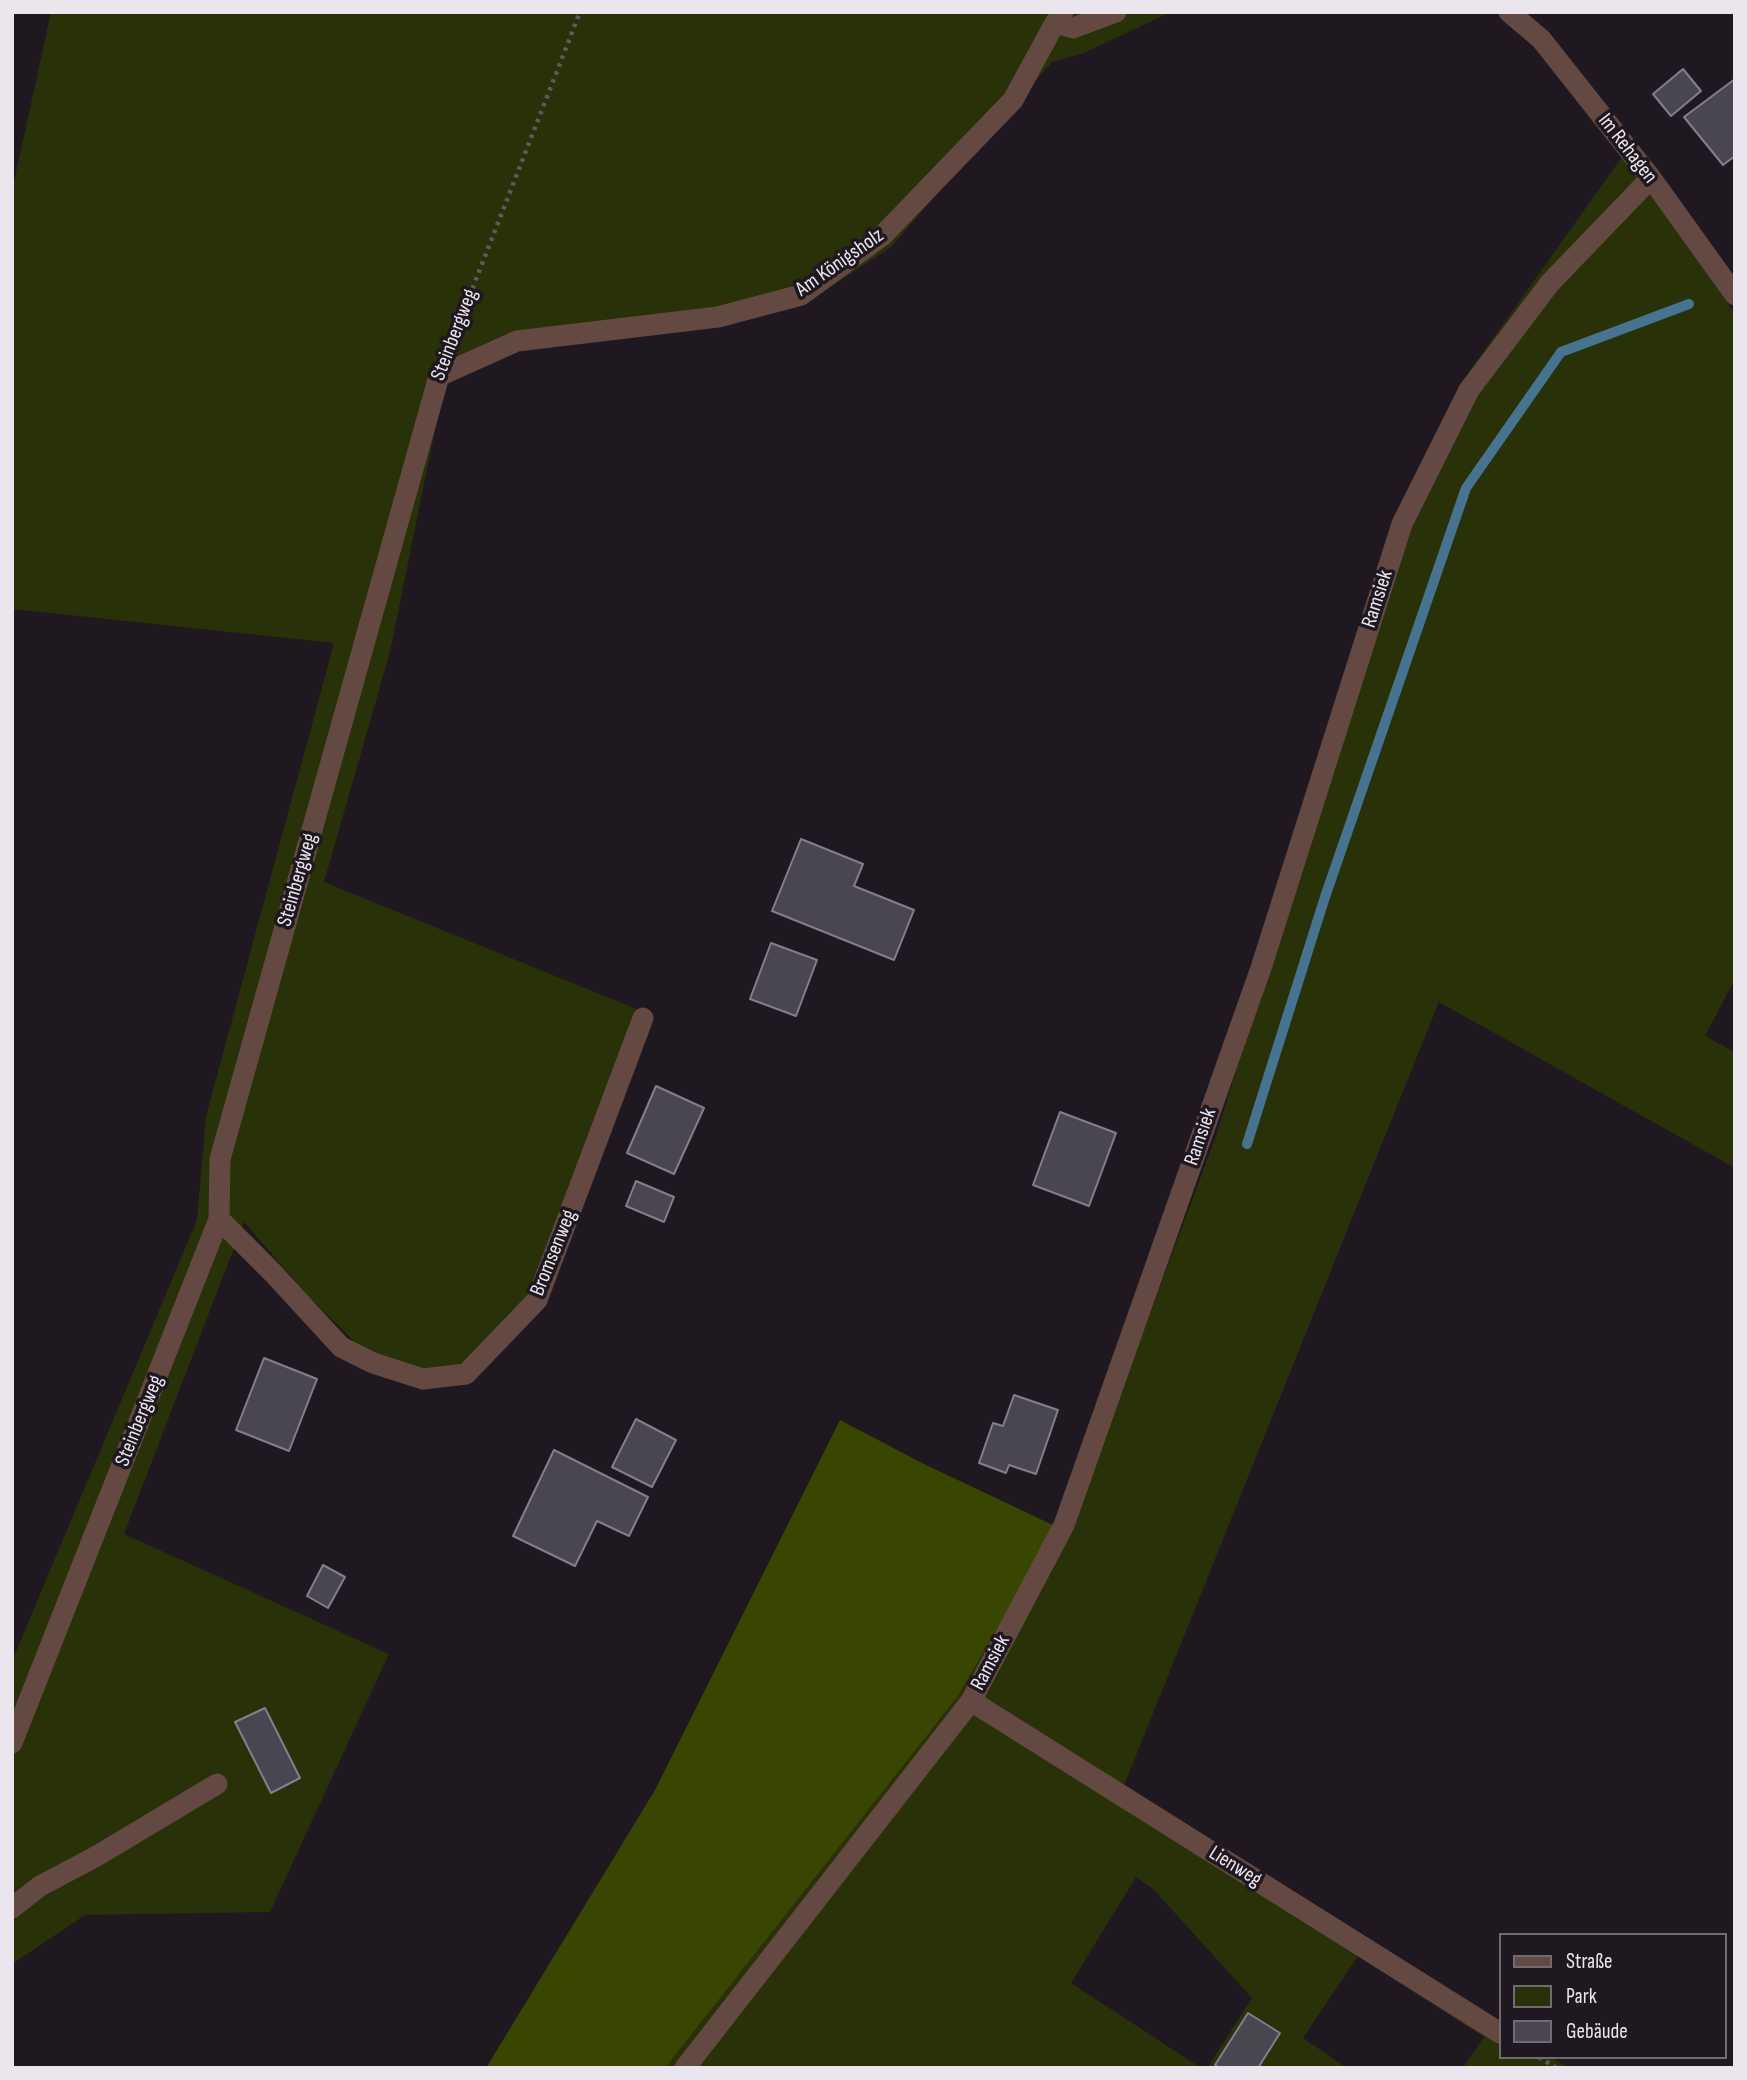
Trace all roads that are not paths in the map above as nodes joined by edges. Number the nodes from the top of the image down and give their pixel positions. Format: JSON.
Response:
{"nodes":[{"id":1,"x":1116,"y":12,"type":"edge"},
{"id":2,"x":1509,"y":12,"type":"edge"},
{"id":3,"x":1059,"y":18,"type":"edge"},
{"id":4,"x":1651,"y":178,"type":"junction"},
{"id":5,"x":1735,"y":295,"type":"edge"},
{"id":6,"x":439,"y":376,"type":"joint"},
{"id":7,"x":643,"y":1018,"type":"dead end"},
{"id":8,"x":219,"y":1219,"type":"junction"},
{"id":9,"x":971,"y":1701,"type":"junction"},
{"id":10,"x":12,"y":1743,"type":"edge"},
{"id":11,"x":217,"y":1784,"type":"dead end"},
{"id":12,"x":12,"y":1908,"type":"edge"},
{"id":13,"x":1498,"y":2032,"type":"edge"},
{"id":14,"x":685,"y":2068,"type":"edge"}],
"edges":[{"from":1,"to":3,"type":"street"},
{"from":2,"to":4,"type":"street","name":"Im Rehagen"},
{"from":3,"to":6,"type":"street","name":"Am Königsholz"},
{"from":4,"to":5,"type":"street","name":"Im Rehagen"},
{"from":4,"to":9,"type":"street","name":"Ramsiek"},
{"from":6,"to":8,"type":"street","name":"Steinbergweg"},
{"from":7,"to":8,"type":"street","name":"Bromsenweg"},
{"from":8,"to":10,"type":"street","name":"Steinbergweg"},
{"from":9,"to":13,"type":"street","name":"Lienweg"},
{"from":9,"to":14,"type":"street","name":"Ramsiek"},
{"from":11,"to":12,"type":"street"}]}
